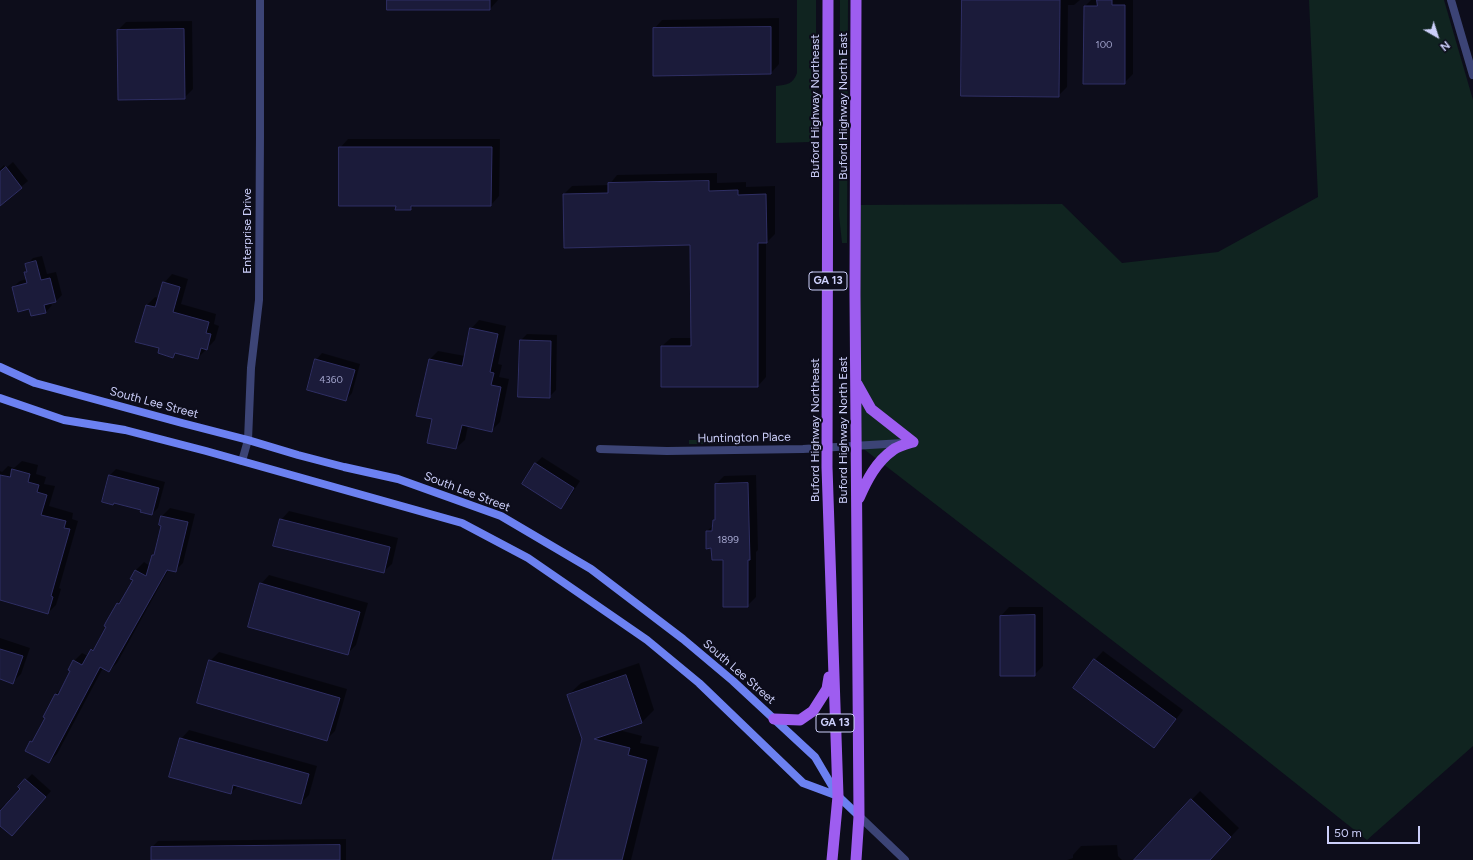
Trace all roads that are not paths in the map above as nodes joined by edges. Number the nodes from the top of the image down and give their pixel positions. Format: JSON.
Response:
{"nodes":[{"id":1,"x":260,"y":0,"type":"edge"},
{"id":2,"x":828,"y":0,"type":"edge"},
{"id":3,"x":856,"y":0,"type":"edge"},
{"id":4,"x":1451,"y":0,"type":"edge"},
{"id":5,"x":1473,"y":75,"type":"edge"},
{"id":6,"x":0,"y":367,"type":"edge"},
{"id":7,"x":856,"y":381,"type":"junction"},
{"id":8,"x":0,"y":398,"type":"edge"},
{"id":9,"x":248,"y":440,"type":"junction"},
{"id":10,"x":913,"y":442,"type":"junction"},
{"id":11,"x":856,"y":446,"type":"junction"},
{"id":12,"x":828,"y":447,"type":"junction"},
{"id":13,"x":600,"y":449,"type":"dead end"},
{"id":14,"x":242,"y":461,"type":"junction"},
{"id":15,"x":857,"y":504,"type":"junction"},
{"id":16,"x":832,"y":650,"type":"junction"},
{"id":17,"x":774,"y":719,"type":"junction"},
{"id":18,"x":838,"y":796,"type":"junction"},
{"id":19,"x":859,"y":816,"type":"junction"},
{"id":20,"x":832,"y":860,"type":"edge"},
{"id":21,"x":856,"y":860,"type":"edge"},
{"id":22,"x":905,"y":860,"type":"edge"}],
"edges":[{"from":1,"to":9,"type":"street","name":"Enterprise Drive"},
{"from":2,"to":12,"type":"main road","name":"Buford Highway Northeast","number":"GA 13"},
{"from":3,"to":7,"type":"main road","name":"Buford Highway North East","number":"GA 13"},
{"from":4,"to":5,"type":"street"},
{"from":6,"to":9,"type":"main road","name":"South Lee Street"},
{"from":7,"to":10,"type":"main road"},
{"from":7,"to":11,"type":"main road","name":"Buford Highway North East","number":"GA 13"},
{"from":8,"to":14,"type":"main road","name":"South Lee Street"},
{"from":9,"to":14,"type":"street","name":"Enterprise Drive"},
{"from":9,"to":17,"type":"main road","name":"South Lee Street"},
{"from":10,"to":11,"type":"street","name":"Huntington Place"},
{"from":10,"to":15,"type":"main road"},
{"from":11,"to":12,"type":"street","name":"Huntington Place"},
{"from":11,"to":15,"type":"main road","name":"Buford Highway North East","number":"GA 13"},
{"from":12,"to":13,"type":"street","name":"Huntington Place"},
{"from":12,"to":16,"type":"main road","name":"Buford Highway Northeast","number":"GA 13"},
{"from":14,"to":18,"type":"main road","name":"South Lee Street"},
{"from":15,"to":19,"type":"main road","name":"Buford Highway North East","number":"GA 13"},
{"from":16,"to":17,"type":"main road"},
{"from":16,"to":18,"type":"main road","name":"Buford Highway Northeast","number":"GA 13"},
{"from":17,"to":18,"type":"main road","name":"South Lee Street"},
{"from":18,"to":19,"type":"main road","name":"South Lee Street"},
{"from":18,"to":20,"type":"main road","name":"Buford Highway Northeast","number":"GA 13"},
{"from":19,"to":21,"type":"main road","name":"Buford Highway North East","number":"GA 13"},
{"from":19,"to":22,"type":"street","name":"South Lee Street"}]}
